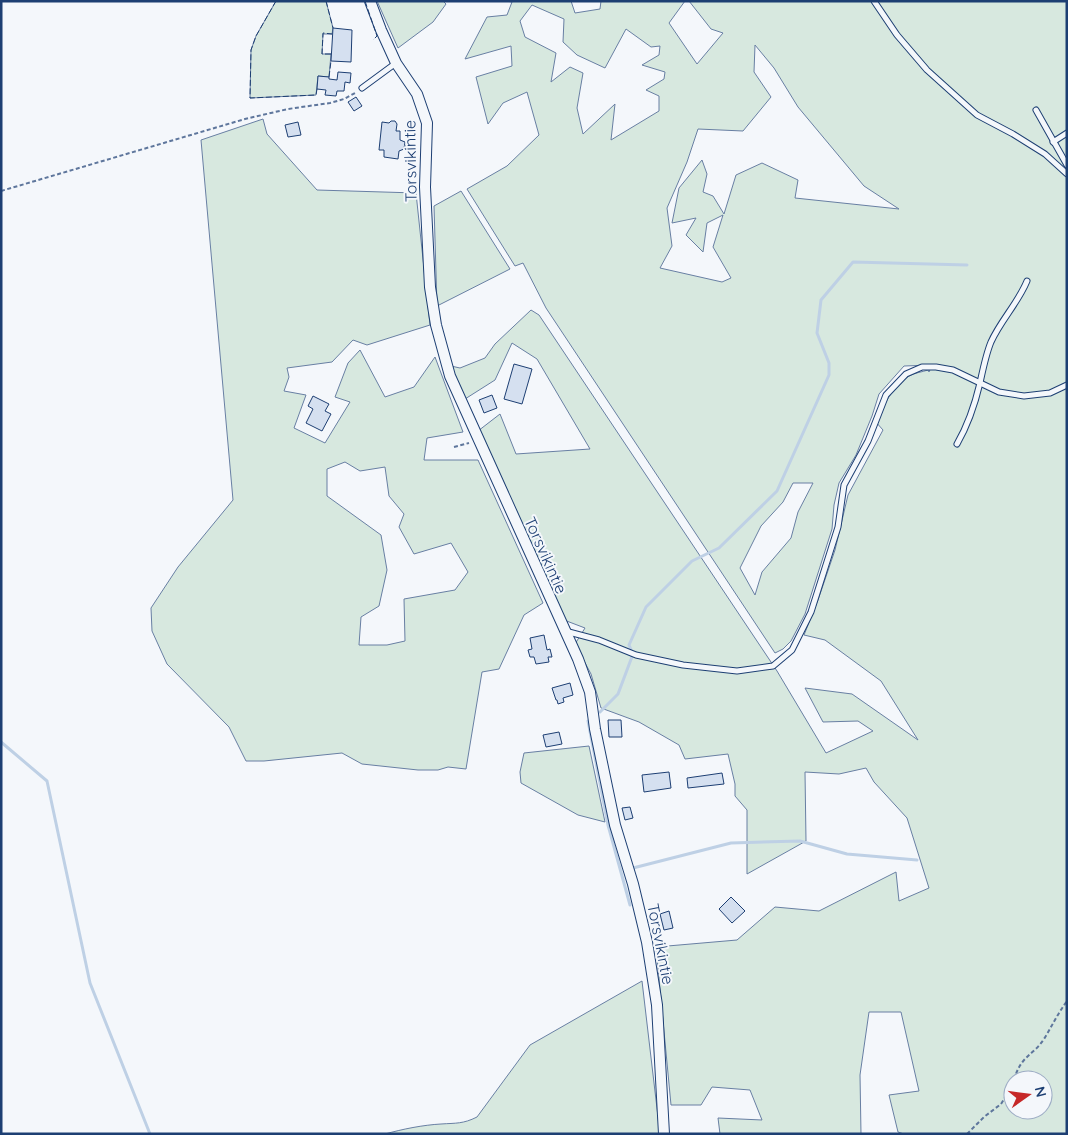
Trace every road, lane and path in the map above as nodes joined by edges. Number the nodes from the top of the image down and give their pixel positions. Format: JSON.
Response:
{"nodes":[{"id":1,"x":370,"y":1,"type":"edge"},
{"id":2,"x":874,"y":1,"type":"edge"},
{"id":3,"x":396,"y":62,"type":"junction"},
{"id":4,"x":362,"y":88,"type":"joint"},
{"id":5,"x":1036,"y":110,"type":"dead end"},
{"id":6,"x":1067,"y":132,"type":"edge"},
{"id":7,"x":1053,"y":142,"type":"junction"},
{"id":8,"x":1067,"y":165,"type":"edge"},
{"id":9,"x":1067,"y":174,"type":"edge"},
{"id":10,"x":1,"y":192,"type":"edge"},
{"id":11,"x":1027,"y":282,"type":"dead end"},
{"id":12,"x":980,"y":384,"type":"junction"},
{"id":13,"x":1067,"y":385,"type":"edge"},
{"id":14,"x":478,"y":440,"type":"junction"},
{"id":15,"x":957,"y":444,"type":"dead end"},
{"id":16,"x":454,"y":447,"type":"dead end"},
{"id":17,"x":565,"y":630,"type":"junction"},
{"id":18,"x":1067,"y":1001,"type":"edge"},
{"id":19,"x":1018,"y":1070,"type":"edge"},
{"id":20,"x":1003,"y":1101,"type":"edge"},
{"id":21,"x":664,"y":1134,"type":"edge"},
{"id":22,"x":967,"y":1134,"type":"edge"}],
"edges":[{"from":1,"to":3,"type":"street","name":"Torsvikintie"},
{"from":2,"to":9,"type":"lane"},
{"from":3,"to":4,"type":"lane"},
{"from":3,"to":14,"type":"street","name":"Torsvikintie"},
{"from":4,"to":10,"type":"path"},
{"from":5,"to":7,"type":"lane"},
{"from":6,"to":7,"type":"lane"},
{"from":7,"to":8,"type":"lane"},
{"from":11,"to":12,"type":"lane"},
{"from":12,"to":13,"type":"lane"},
{"from":12,"to":15,"type":"lane"},
{"from":12,"to":17,"type":"lane"},
{"from":14,"to":16,"type":"path"},
{"from":14,"to":17,"type":"street","name":"Torsvikintie"},
{"from":17,"to":21,"type":"street","name":"Torsvikintie"},
{"from":18,"to":19,"type":"path"},
{"from":20,"to":22,"type":"path"}]}
